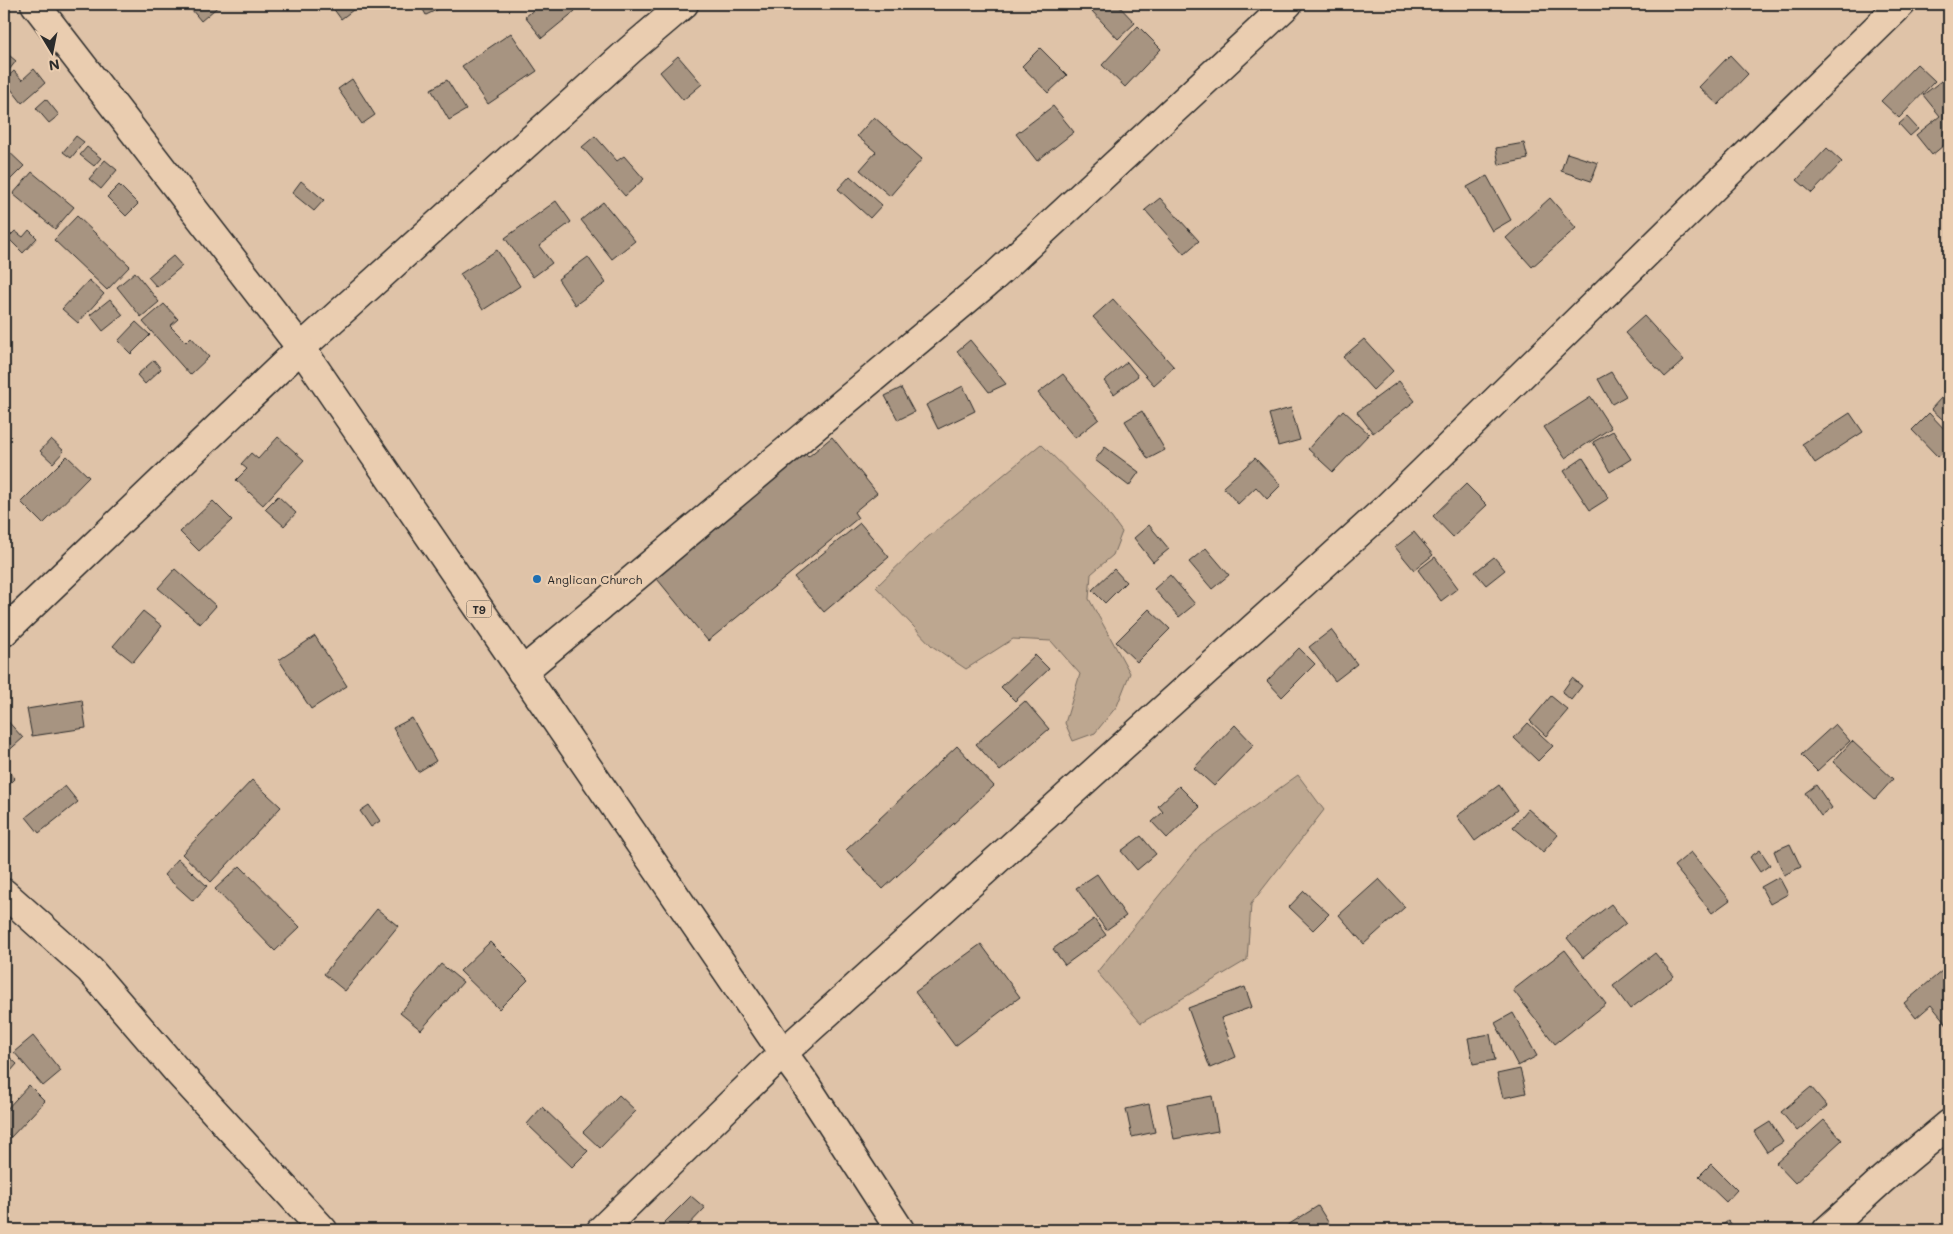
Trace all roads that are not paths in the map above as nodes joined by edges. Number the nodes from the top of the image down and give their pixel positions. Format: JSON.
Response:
{"nodes":[{"id":1,"x":35,"y":4,"type":"edge"},
{"id":2,"x":684,"y":4,"type":"edge"},
{"id":3,"x":1288,"y":4,"type":"edge"},
{"id":4,"x":1901,"y":4,"type":"edge"},
{"id":5,"x":301,"y":348,"type":"junction"},
{"id":6,"x":4,"y":632,"type":"edge"},
{"id":7,"x":522,"y":672,"type":"junction"},
{"id":8,"x":4,"y":893,"type":"edge"},
{"id":9,"x":783,"y":1054,"type":"junction"},
{"id":10,"x":1949,"y":1124,"type":"edge"},
{"id":11,"x":323,"y":1230,"type":"edge"},
{"id":12,"x":601,"y":1230,"type":"edge"},
{"id":13,"x":900,"y":1230,"type":"edge"},
{"id":14,"x":1827,"y":1230,"type":"edge"}],
"edges":[{"from":1,"to":5,"type":"main road","number":"T9"},
{"from":2,"to":5,"type":"main road"},
{"from":3,"to":7,"type":"main road"},
{"from":4,"to":9,"type":"main road"},
{"from":5,"to":6,"type":"main road"},
{"from":5,"to":7,"type":"main road","number":"T9"},
{"from":7,"to":9,"type":"main road","number":"T9"},
{"from":8,"to":11,"type":"main road"},
{"from":9,"to":12,"type":"main road"},
{"from":9,"to":13,"type":"main road","number":"T9"},
{"from":10,"to":14,"type":"main road"}]}
